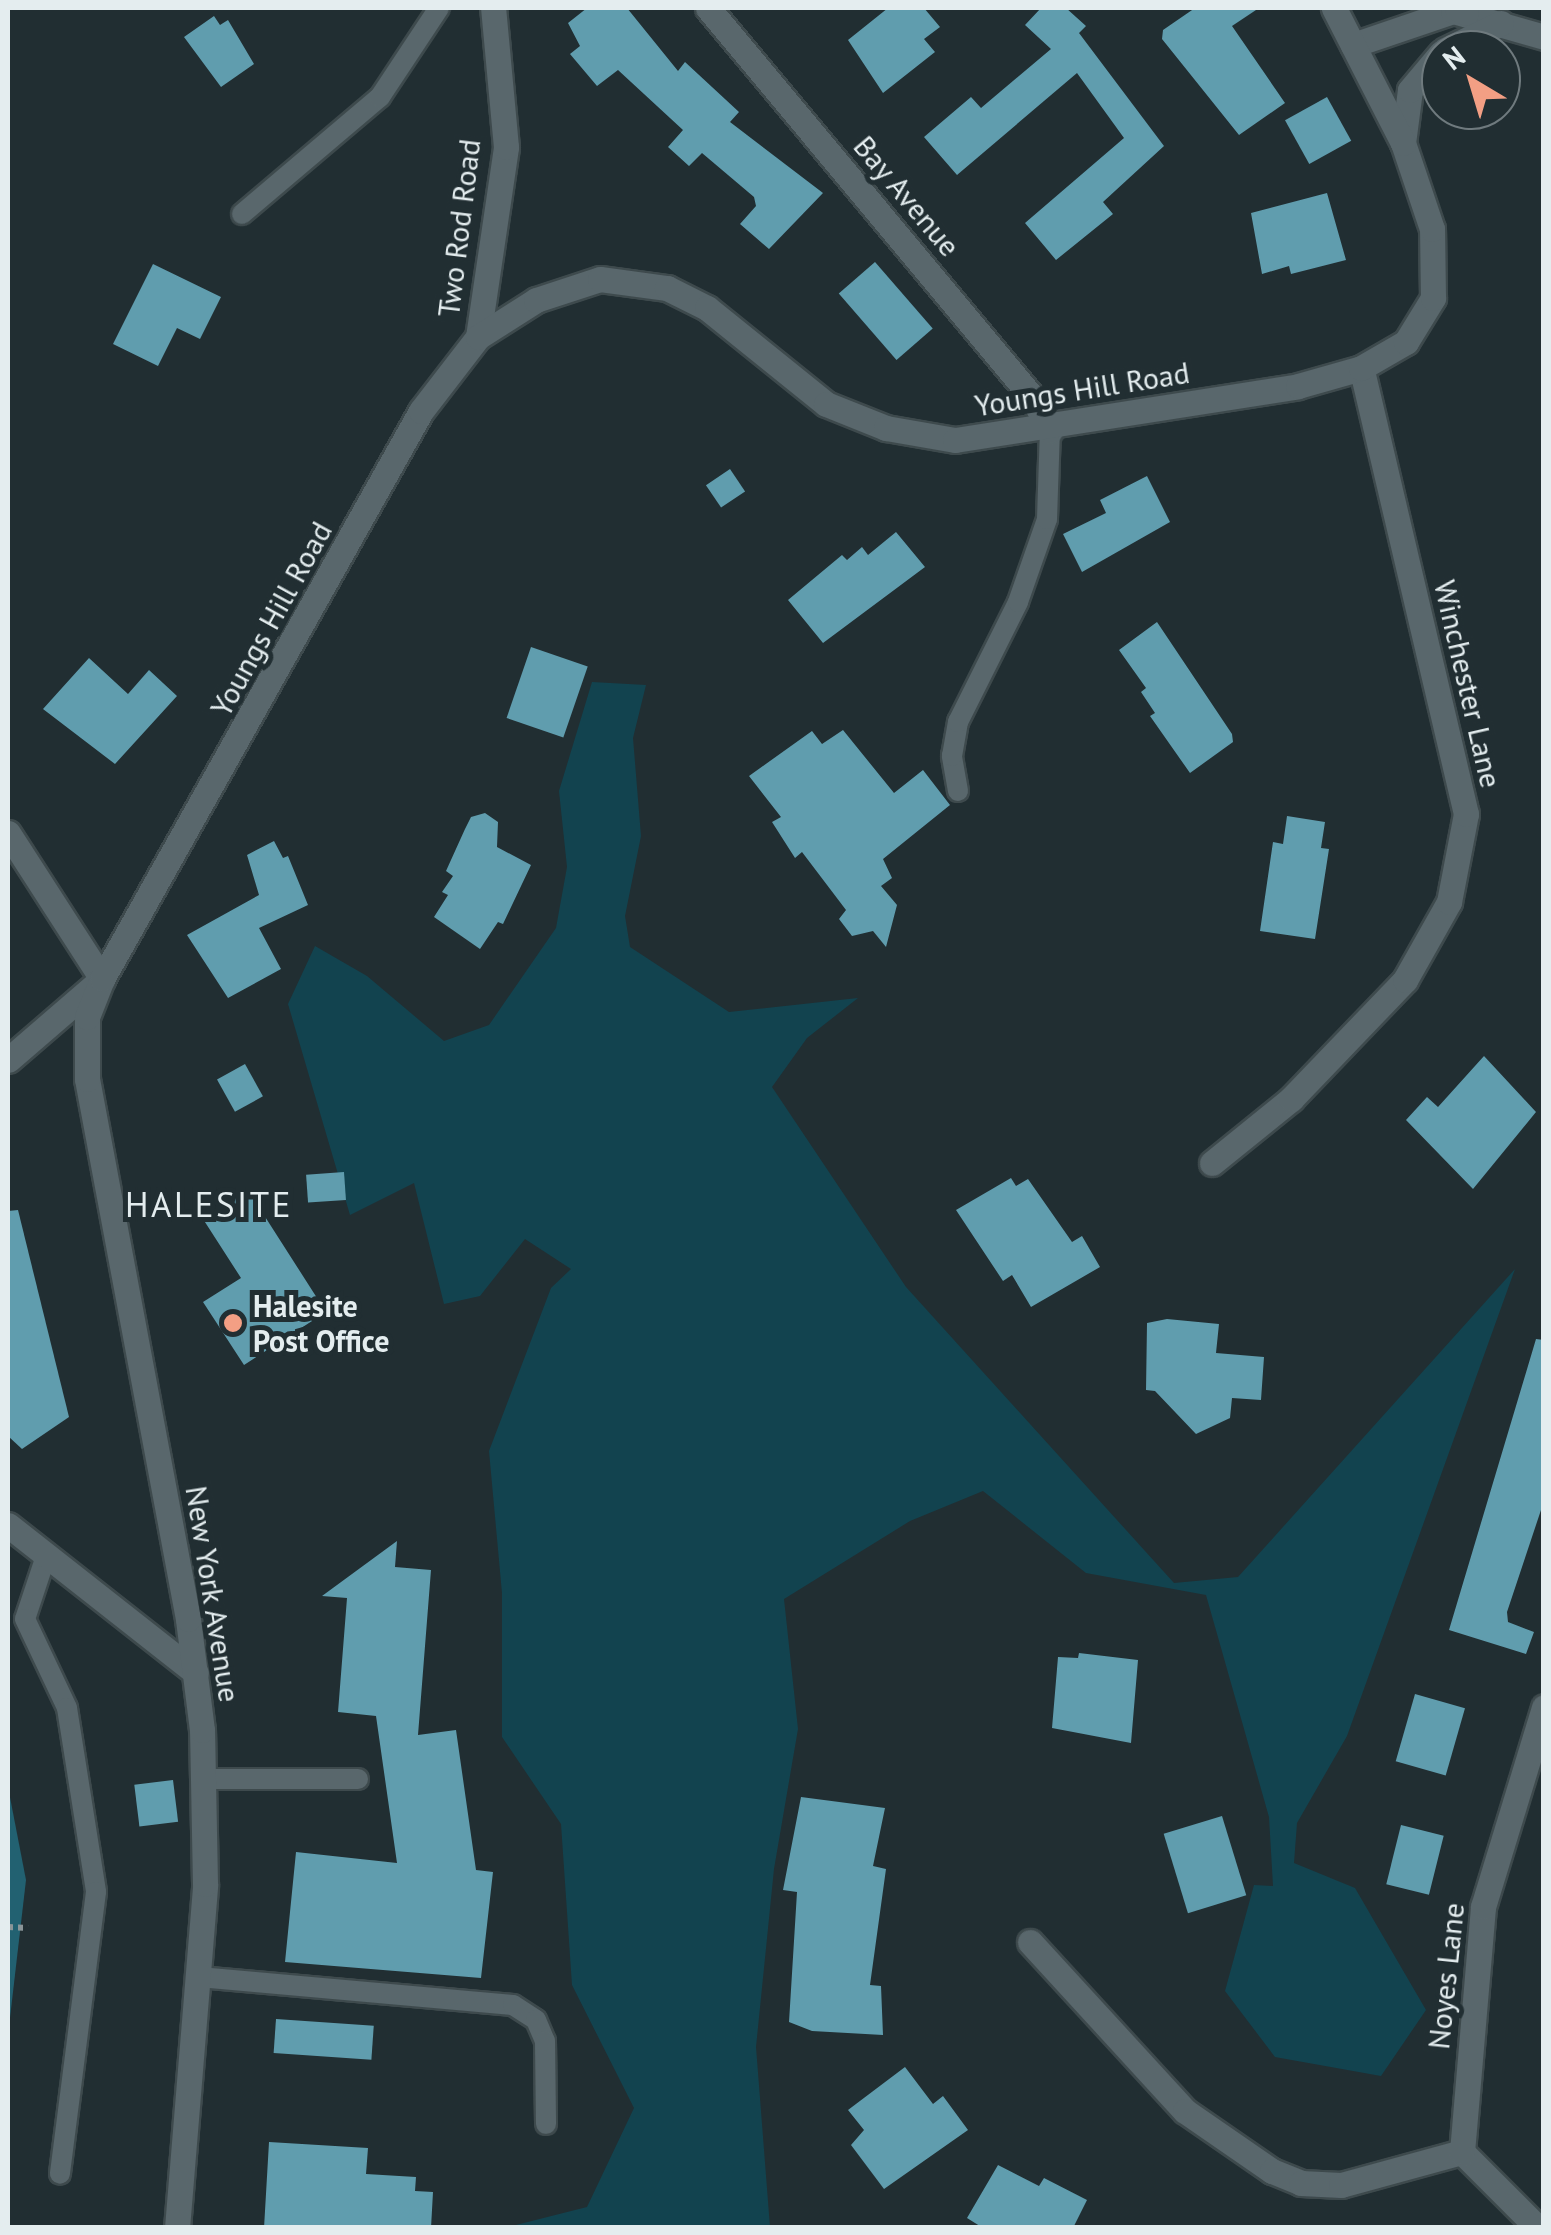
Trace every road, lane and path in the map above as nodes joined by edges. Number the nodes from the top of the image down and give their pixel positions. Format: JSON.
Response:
{"nodes":[{"id":1,"x":438,"y":8,"type":"edge"},
{"id":2,"x":493,"y":8,"type":"edge"},
{"id":3,"x":708,"y":8,"type":"edge"},
{"id":4,"x":1334,"y":8,"type":"edge"},
{"id":5,"x":1462,"y":10,"type":"edge"},
{"id":6,"x":1501,"y":23,"type":"junction"},
{"id":7,"x":1487,"y":30,"type":"edge"},
{"id":8,"x":1544,"y":37,"type":"edge"},
{"id":9,"x":1354,"y":45,"type":"junction"},
{"id":10,"x":1421,"y":77,"type":"edge"},
{"id":11,"x":1403,"y":143,"type":"junction"},
{"id":12,"x":242,"y":214,"type":"dead end"},
{"id":13,"x":478,"y":337,"type":"junction"},
{"id":14,"x":1360,"y":368,"type":"junction"},
{"id":15,"x":1050,"y":430,"type":"junction"},
{"id":16,"x":958,"y":791,"type":"dead end"},
{"id":17,"x":8,"y":833,"type":"edge"},
{"id":18,"x":102,"y":979,"type":"junction"},
{"id":19,"x":8,"y":1060,"type":"edge"},
{"id":20,"x":1212,"y":1163,"type":"dead end"},
{"id":21,"x":8,"y":1526,"type":"edge"},
{"id":22,"x":46,"y":1556,"type":"junction"},
{"id":23,"x":8,"y":1602,"type":"edge"},
{"id":24,"x":26,"y":1619,"type":"junction"},
{"id":25,"x":196,"y":1673,"type":"junction"},
{"id":26,"x":1544,"y":1708,"type":"edge"},
{"id":27,"x":205,"y":1779,"type":"junction"},
{"id":28,"x":358,"y":1779,"type":"dead end"},
{"id":29,"x":8,"y":1927,"type":"edge"},
{"id":30,"x":28,"y":1928,"type":"dead end"},
{"id":31,"x":1030,"y":1942,"type":"dead end"},
{"id":32,"x":200,"y":1976,"type":"junction"},
{"id":33,"x":546,"y":2124,"type":"dead end"},
{"id":34,"x":1462,"y":2152,"type":"junction"},
{"id":35,"x":60,"y":2174,"type":"dead end"},
{"id":36,"x":176,"y":2228,"type":"edge"},
{"id":37,"x":1538,"y":2228,"type":"edge"}],
"edges":[{"from":1,"to":12,"type":"lane"},
{"from":2,"to":13,"type":"street","name":"Two Rod Road"},
{"from":3,"to":15,"type":"street","name":"Bay Avenue"},
{"from":4,"to":9,"type":"street","name":"Youngs Hill Road"},
{"from":5,"to":6,"type":"street"},
{"from":5,"to":9,"type":"street"},
{"from":6,"to":7,"type":"street"},
{"from":6,"to":8,"type":"street"},
{"from":9,"to":11,"type":"street","name":"Youngs Hill Road"},
{"from":10,"to":11,"type":"street"},
{"from":11,"to":14,"type":"street","name":"Youngs Hill Road"},
{"from":13,"to":15,"type":"street","name":"Youngs Hill Road"},
{"from":13,"to":18,"type":"street","name":"Youngs Hill Road"},
{"from":14,"to":15,"type":"street","name":"Youngs Hill Road"},
{"from":14,"to":20,"type":"street","name":"Winchester Lane"},
{"from":15,"to":16,"type":"lane"},
{"from":17,"to":18,"type":"street"},
{"from":18,"to":19,"type":"street"},
{"from":18,"to":25,"type":"street","name":"New York Avenue"},
{"from":21,"to":22,"type":"street"},
{"from":22,"to":24,"type":"lane"},
{"from":22,"to":25,"type":"street"},
{"from":23,"to":24,"type":"lane"},
{"from":24,"to":35,"type":"lane"},
{"from":25,"to":27,"type":"street","name":"New York Avenue"},
{"from":26,"to":34,"type":"street","name":"Noyes Lane"},
{"from":27,"to":28,"type":"lane"},
{"from":27,"to":32,"type":"street","name":"New York Avenue"},
{"from":29,"to":30,"type":"path"},
{"from":31,"to":34,"type":"street"},
{"from":32,"to":33,"type":"lane"},
{"from":32,"to":36,"type":"street","name":"New York Avenue"},
{"from":34,"to":37,"type":"street"}]}
